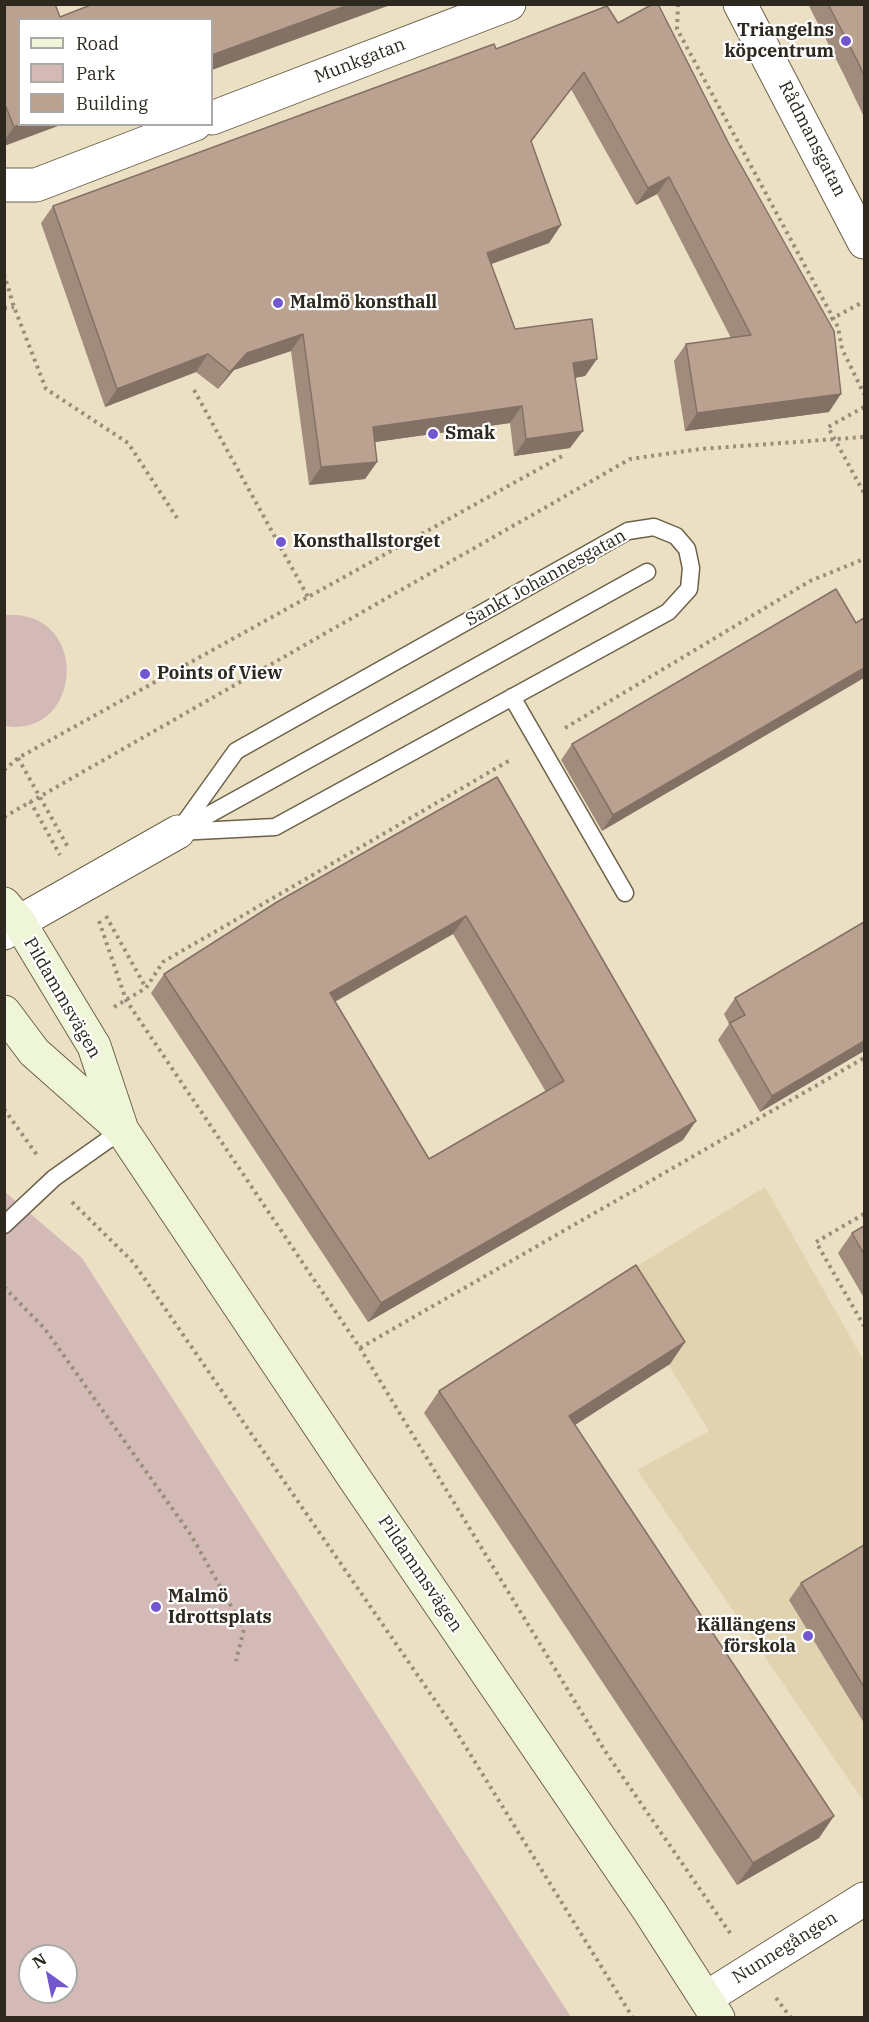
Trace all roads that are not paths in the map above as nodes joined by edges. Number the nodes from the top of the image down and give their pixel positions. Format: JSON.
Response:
{"nodes":[{"id":1,"x":509,"y":4,"type":"edge"},
{"id":2,"x":740,"y":4,"type":"edge"},
{"id":3,"x":213,"y":118,"type":"edge"},
{"id":4,"x":190,"y":126,"type":"edge"},
{"id":5,"x":4,"y":186,"type":"edge"},
{"id":6,"x":864,"y":242,"type":"edge"},
{"id":7,"x":647,"y":572,"type":"dead end"},
{"id":8,"x":512,"y":697,"type":"junction"},
{"id":9,"x":178,"y":832,"type":"junction"},
{"id":10,"x":625,"y":893,"type":"dead end"},
{"id":11,"x":9,"y":919,"type":"edge"},
{"id":12,"x":4,"y":1012,"type":"edge"},
{"id":13,"x":122,"y":1130,"type":"junction"},
{"id":14,"x":4,"y":1225,"type":"edge"},
{"id":15,"x":864,"y":1899,"type":"edge"},
{"id":16,"x":712,"y":2008,"type":"edge"}],
"edges":[{"from":1,"to":3,"type":"street","name":"Munkgatan"},
{"from":2,"to":6,"type":"street","name":"Rådmansgatan"},
{"from":4,"to":5,"type":"street"},
{"from":7,"to":9,"type":"lane"},
{"from":8,"to":9,"type":"lane","name":"Sankt Johannesgatan"},
{"from":8,"to":9,"type":"lane","name":"Sankt Johannesgatan"},
{"from":8,"to":10,"type":"lane"},
{"from":9,"to":11,"type":"street","name":"Sankt Johannesgatan"},
{"from":11,"to":13,"type":"main road","name":"Pildammsvägen"},
{"from":12,"to":13,"type":"main road","name":"Pildammsvägen"},
{"from":13,"to":14,"type":"lane"},
{"from":13,"to":16,"type":"main road","name":"Pildammsvägen"},
{"from":15,"to":16,"type":"street","name":"Nunnegången"}]}
